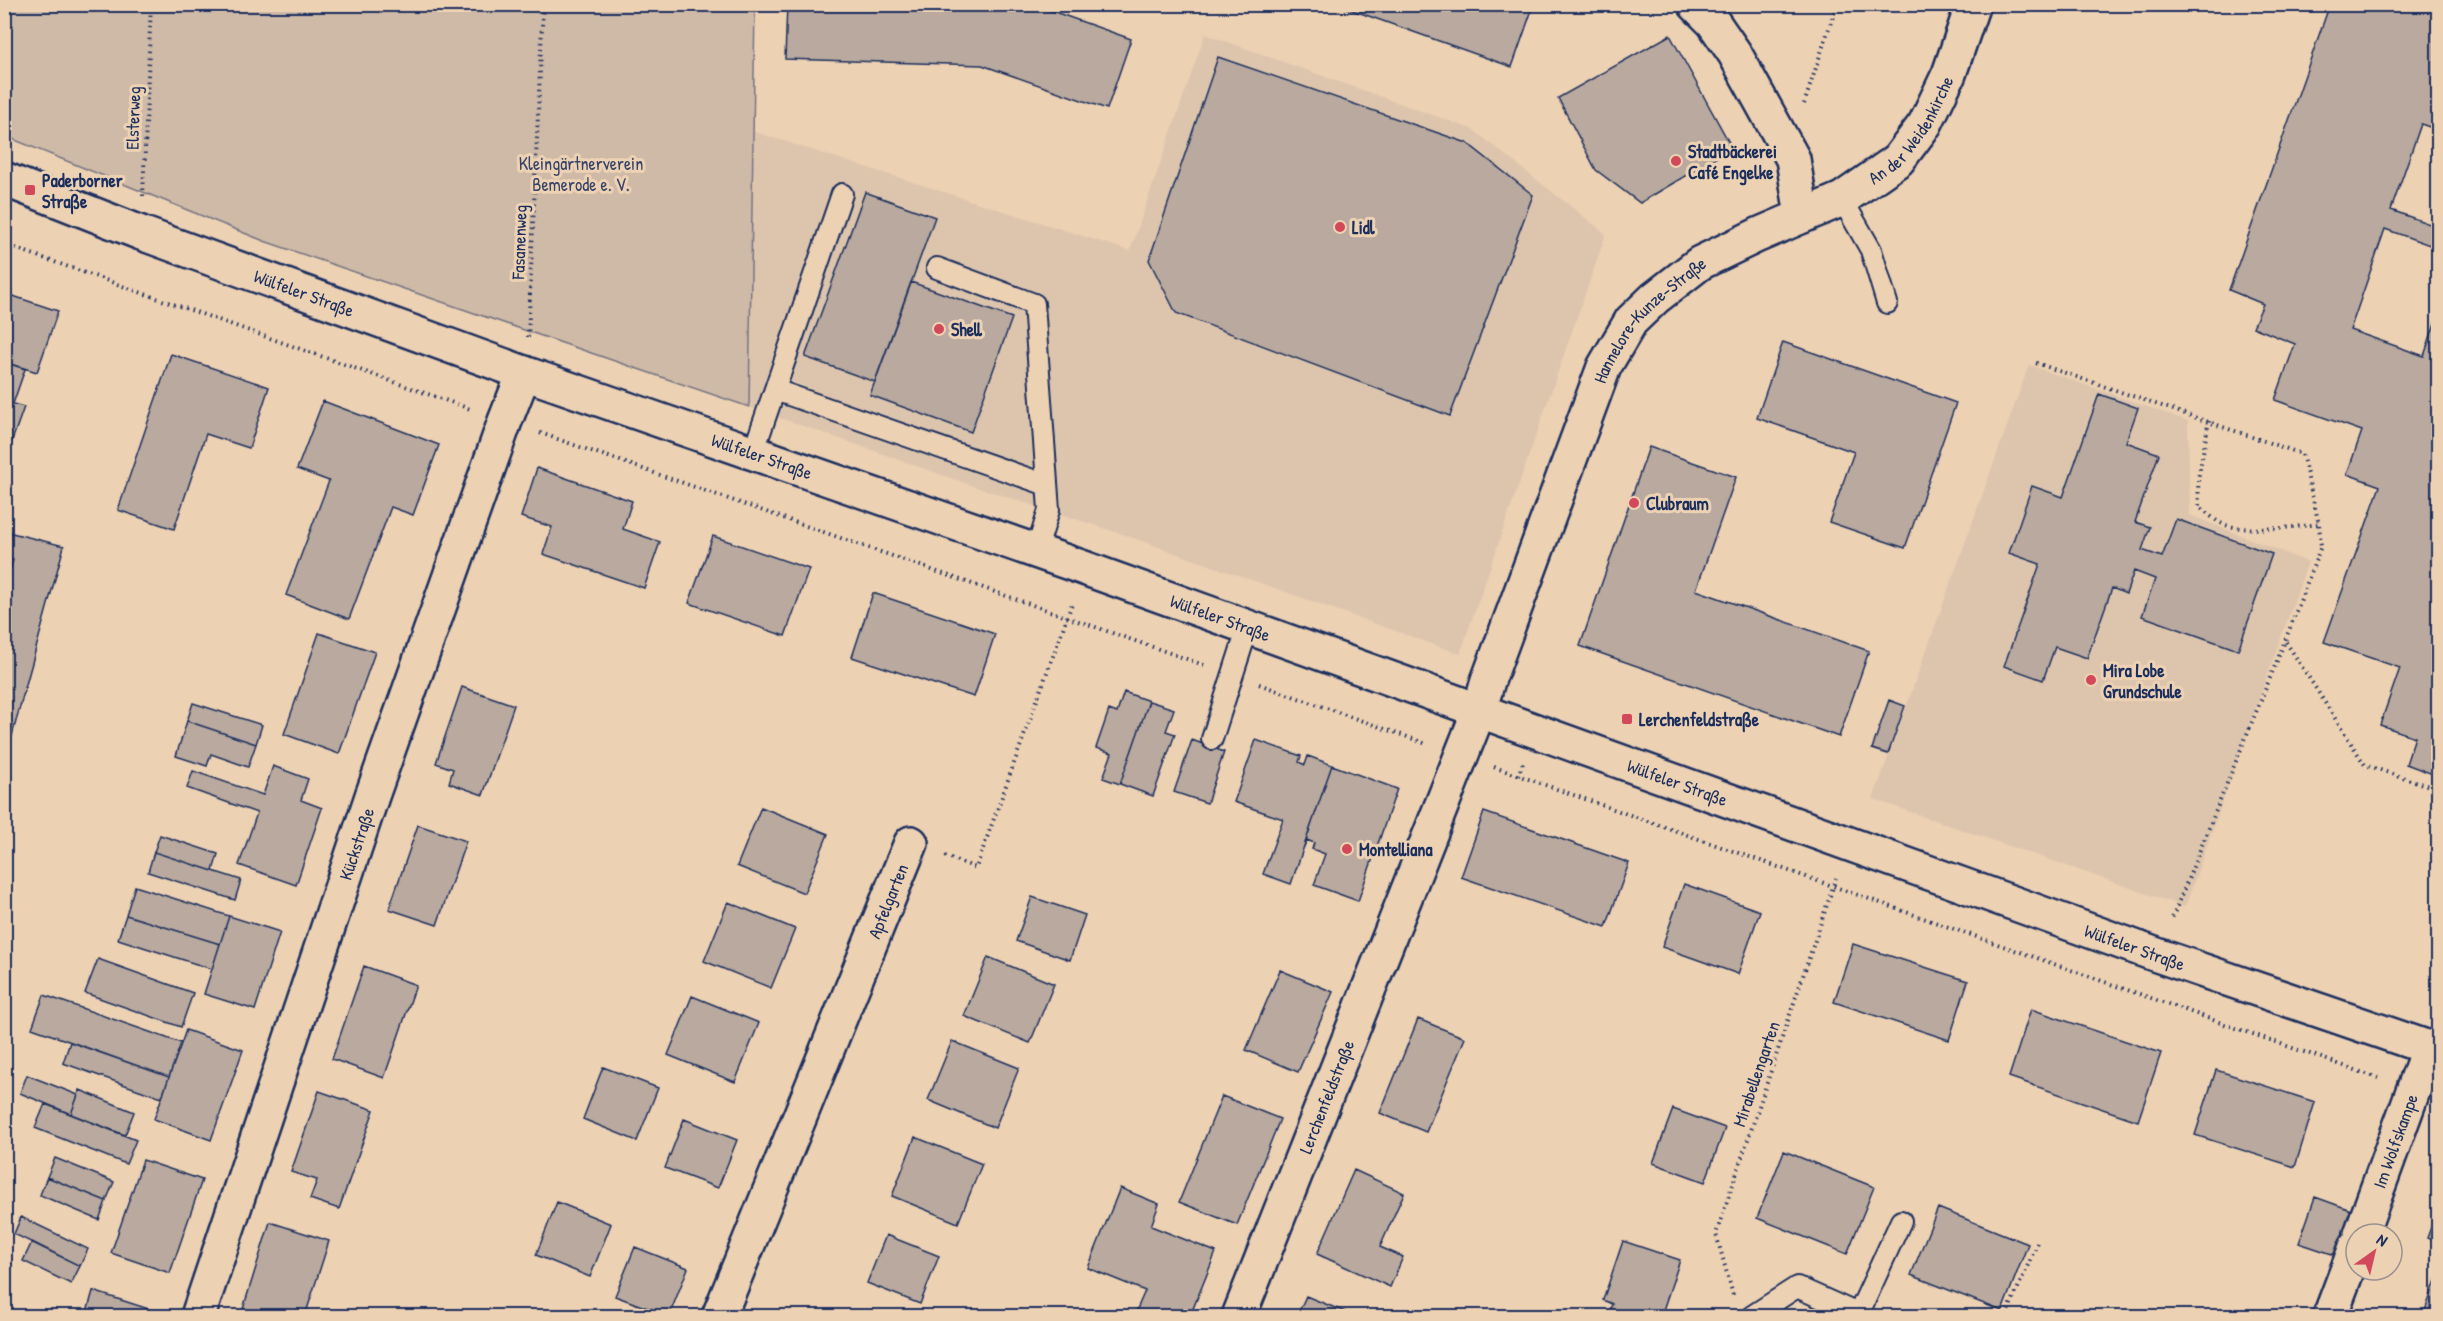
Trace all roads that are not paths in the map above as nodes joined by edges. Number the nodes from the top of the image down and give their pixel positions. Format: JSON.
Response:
{"nodes":[{"id":1,"x":1695,"y":4,"type":"edge"},
{"id":2,"x":1973,"y":4,"type":"edge"},
{"id":3,"x":4,"y":179,"type":"edge"},
{"id":4,"x":842,"y":194,"type":"dead end"},
{"id":5,"x":1842,"y":199,"type":"junction"},
{"id":6,"x":1802,"y":216,"type":"junction"},
{"id":7,"x":936,"y":268,"type":"dead end"},
{"id":8,"x":1887,"y":303,"type":"dead end"},
{"id":9,"x":524,"y":373,"type":"junction"},
{"id":10,"x":775,"y":390,"type":"junction"},
{"id":11,"x":753,"y":453,"type":"junction"},
{"id":12,"x":1047,"y":485,"type":"junction"},
{"id":13,"x":1036,"y":552,"type":"junction"},
{"id":14,"x":1248,"y":627,"type":"junction"},
{"id":15,"x":1479,"y":711,"type":"junction"},
{"id":16,"x":1212,"y":739,"type":"dead end"},
{"id":17,"x":911,"y":843,"type":"road end"},
{"id":18,"x":2434,"y":1049,"type":"edge"},
{"id":19,"x":1901,"y":1221,"type":"dead end"},
{"id":20,"x":2366,"y":1222,"type":"edge"},
{"id":21,"x":2344,"y":1279,"type":"edge"},
{"id":22,"x":1744,"y":1311,"type":"edge"},
{"id":23,"x":1860,"y":1316,"type":"edge"},
{"id":24,"x":198,"y":1317,"type":"edge"},
{"id":25,"x":719,"y":1317,"type":"edge"},
{"id":26,"x":1239,"y":1317,"type":"edge"},
{"id":27,"x":2330,"y":1317,"type":"edge"}],
"edges":[{"from":1,"to":6,"type":"street"},
{"from":2,"to":5,"type":"street","name":"An der Weidenkirche"},
{"from":3,"to":9,"type":"street","name":"Wülfeler Straße"},
{"from":4,"to":10,"type":"lane"},
{"from":5,"to":6,"type":"street","name":"An der Weidenkirche"},
{"from":5,"to":8,"type":"lane"},
{"from":6,"to":15,"type":"street","name":"Hannelore-Kunze-Straße"},
{"from":7,"to":12,"type":"lane"},
{"from":9,"to":11,"type":"street","name":"Wülfeler Straße"},
{"from":9,"to":24,"type":"street","name":"Kückstraße"},
{"from":10,"to":11,"type":"lane"},
{"from":10,"to":12,"type":"lane"},
{"from":11,"to":13,"type":"street","name":"Wülfeler Straße"},
{"from":12,"to":13,"type":"lane"},
{"from":13,"to":14,"type":"street","name":"Wülfeler Straße"},
{"from":14,"to":15,"type":"street","name":"Wülfeler Straße"},
{"from":14,"to":16,"type":"lane"},
{"from":15,"to":18,"type":"street","name":"Wülfeler Straße"},
{"from":15,"to":26,"type":"street","name":"Lerchenfeldstraße"},
{"from":17,"to":25,"type":"street","name":"Apfelgarten"},
{"from":18,"to":20,"type":"street","name":"Im Wolfskampe"},
{"from":19,"to":23,"type":"lane"},
{"from":21,"to":27,"type":"street"},
{"from":22,"to":23,"type":"lane"}]}
